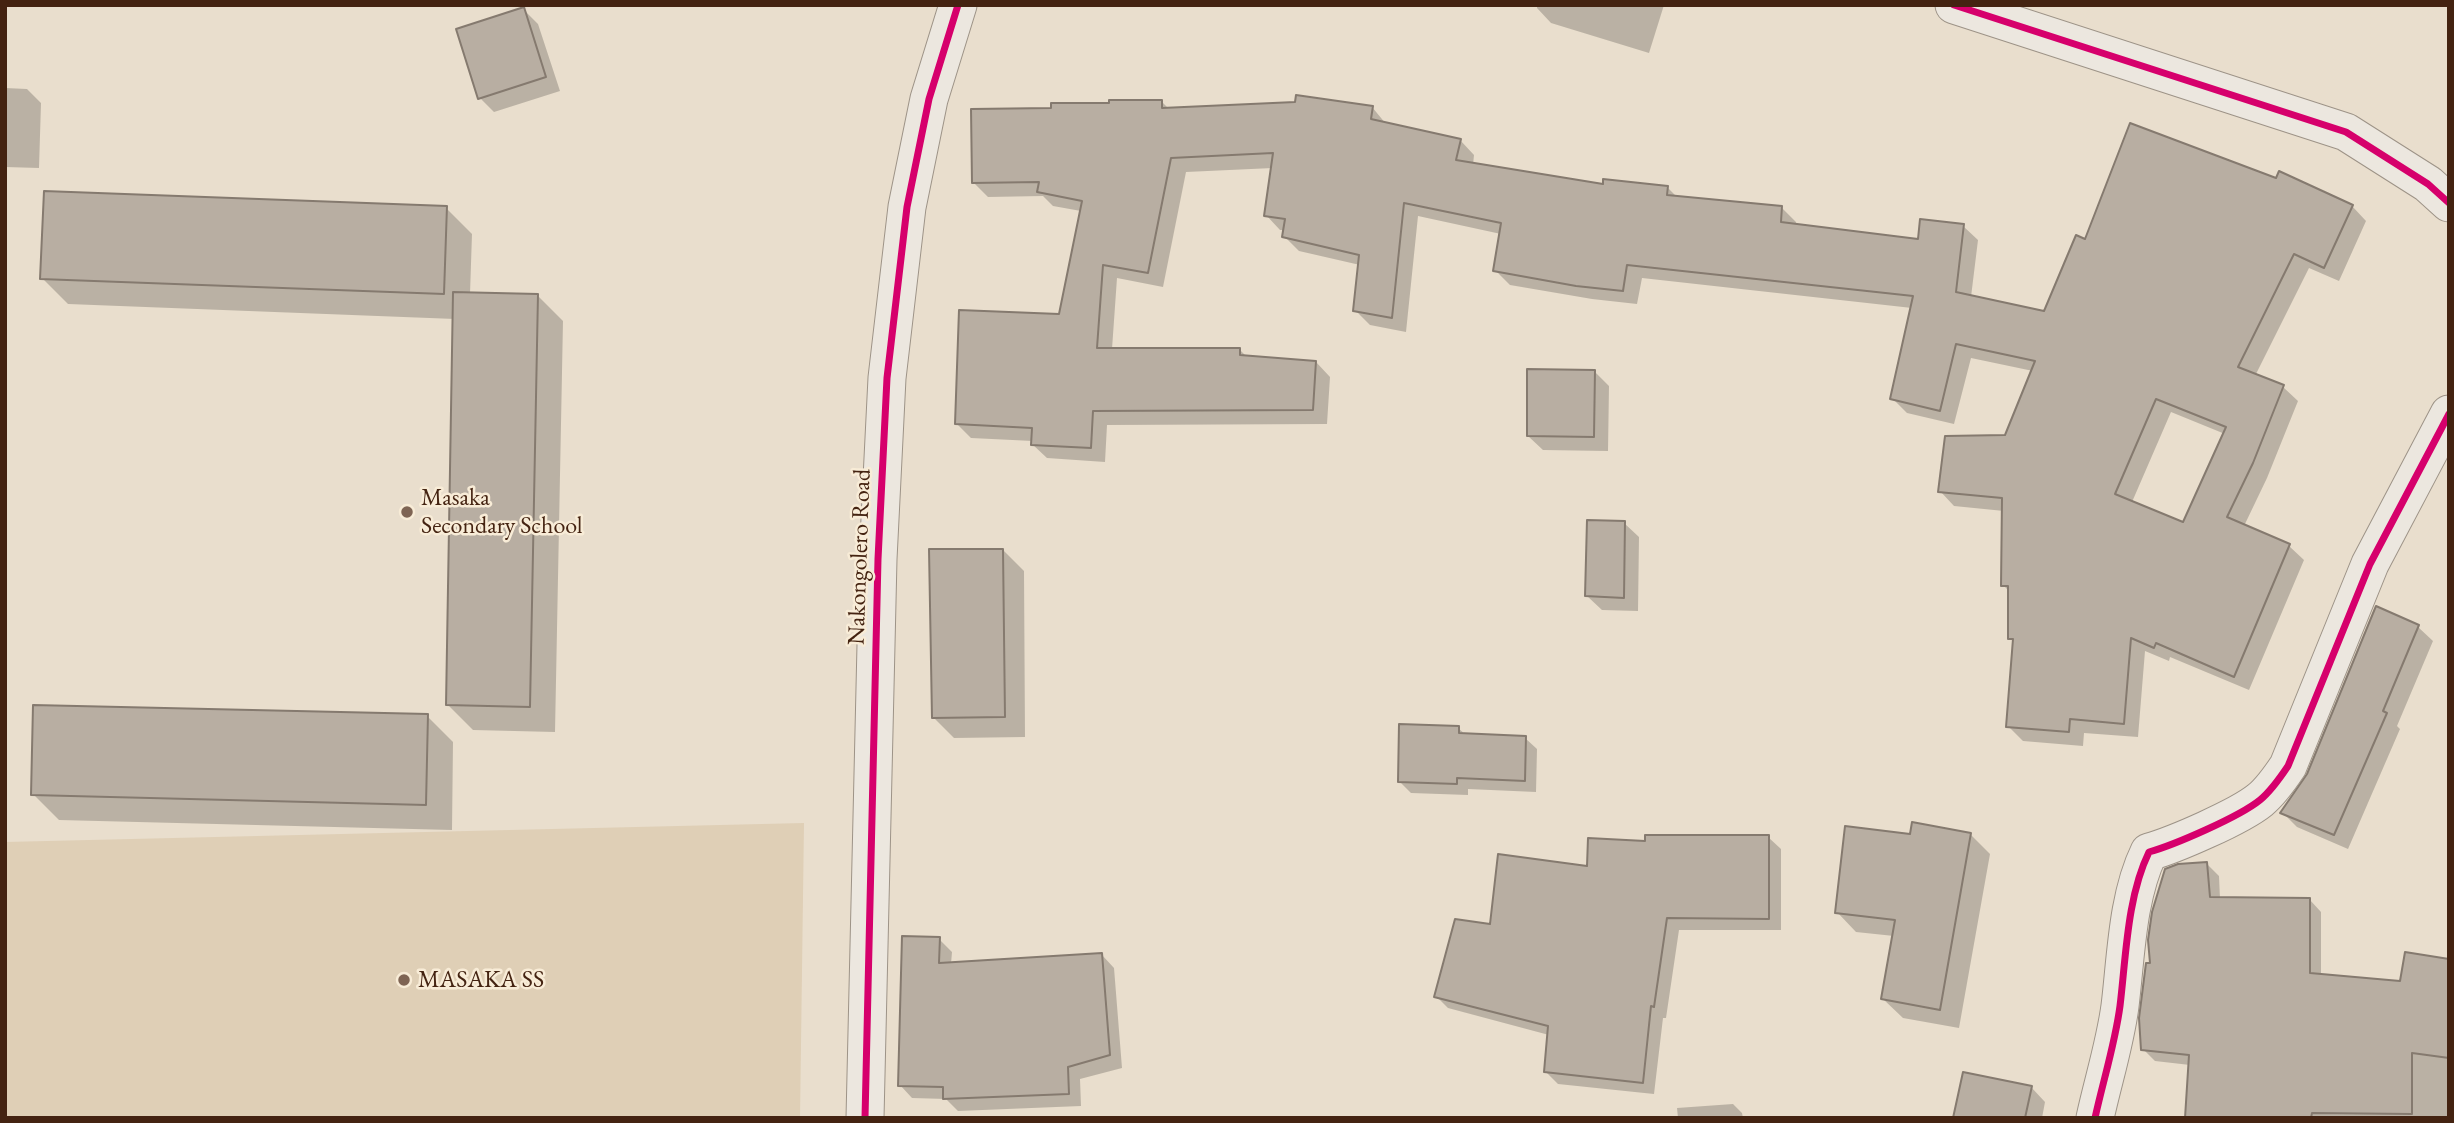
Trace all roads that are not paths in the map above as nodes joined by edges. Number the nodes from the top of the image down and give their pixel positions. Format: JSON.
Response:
{"nodes":[{"id":1,"x":958,"y":5,"type":"edge"},
{"id":2,"x":1954,"y":5,"type":"edge"},
{"id":3,"x":2449,"y":203,"type":"edge"},
{"id":4,"x":2449,"y":414,"type":"edge"},
{"id":5,"x":865,"y":1118,"type":"edge"},
{"id":6,"x":2095,"y":1118,"type":"edge"}],
"edges":[{"from":1,"to":5,"type":"street","name":"Nakongolero Road"},
{"from":2,"to":3,"type":"street"},
{"from":4,"to":6,"type":"street"}]}
